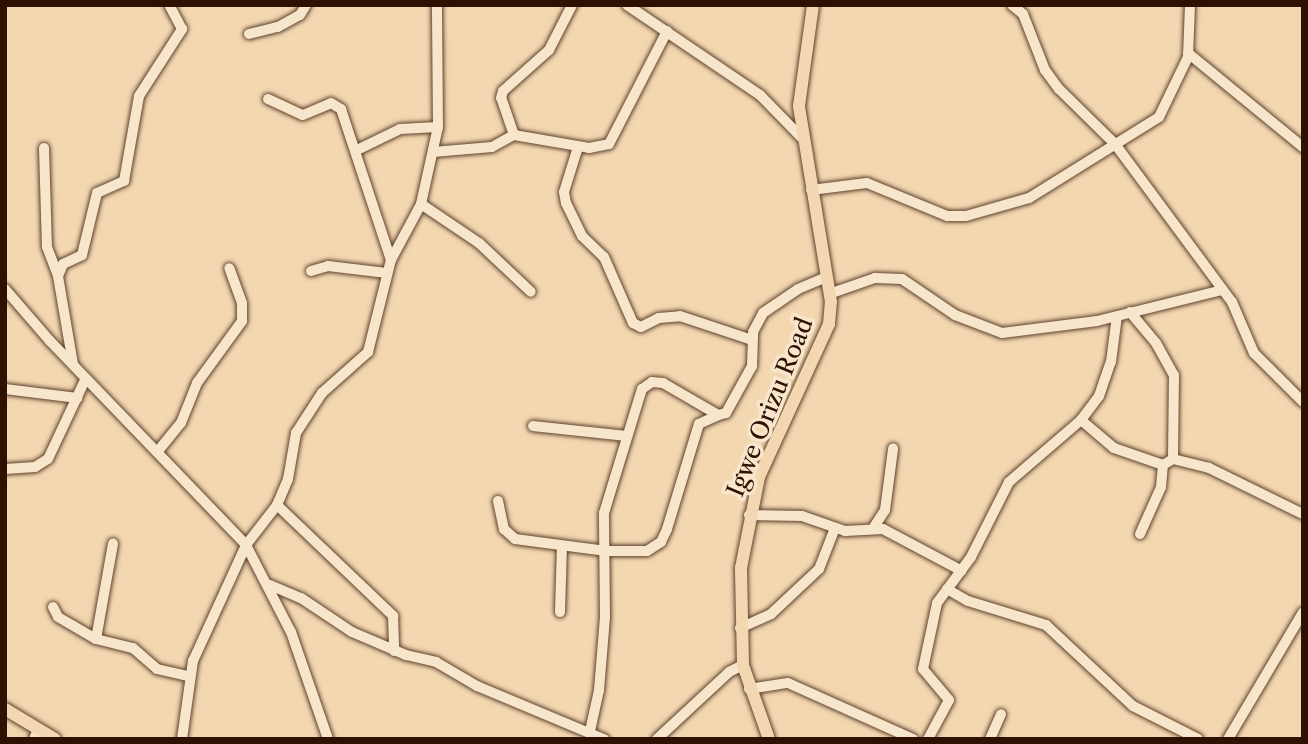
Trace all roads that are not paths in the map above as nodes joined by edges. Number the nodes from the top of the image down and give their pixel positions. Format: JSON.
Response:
{"nodes":[{"id":1,"x":169,"y":5,"type":"edge"},
{"id":2,"x":306,"y":5,"type":"edge"},
{"id":3,"x":437,"y":5,"type":"edge"},
{"id":4,"x":572,"y":5,"type":"edge"},
{"id":5,"x":627,"y":5,"type":"edge"},
{"id":6,"x":813,"y":5,"type":"edge"},
{"id":7,"x":1012,"y":5,"type":"edge"},
{"id":8,"x":1188,"y":5,"type":"edge"},
{"id":9,"x":667,"y":31,"type":"junction"},
{"id":10,"x":248,"y":34,"type":"dead end"},
{"id":11,"x":1188,"y":57,"type":"junction"},
{"id":12,"x":268,"y":99,"type":"dead end"},
{"id":13,"x":438,"y":127,"type":"junction"},
{"id":14,"x":514,"y":135,"type":"junction"},
{"id":15,"x":802,"y":138,"type":"junction"},
{"id":16,"x":1115,"y":144,"type":"junction"},
{"id":17,"x":578,"y":147,"type":"junction"},
{"id":18,"x":1303,"y":147,"type":"edge"},
{"id":19,"x":44,"y":148,"type":"dead end"},
{"id":20,"x":357,"y":150,"type":"junction"},
{"id":21,"x":433,"y":152,"type":"junction"},
{"id":22,"x":811,"y":190,"type":"junction"},
{"id":23,"x":421,"y":204,"type":"junction"},
{"id":24,"x":391,"y":260,"type":"junction"},
{"id":25,"x":229,"y":268,"type":"dead end"},
{"id":26,"x":311,"y":271,"type":"dead end"},
{"id":27,"x":387,"y":273,"type":"junction"},
{"id":28,"x":58,"y":276,"type":"junction"},
{"id":29,"x":826,"y":277,"type":"junction"},
{"id":30,"x":5,"y":289,"type":"edge"},
{"id":31,"x":1222,"y":290,"type":"junction"},
{"id":32,"x":531,"y":292,"type":"dead end"},
{"id":33,"x":829,"y":294,"type":"junction"},
{"id":34,"x":1130,"y":312,"type":"junction"},
{"id":35,"x":1117,"y":316,"type":"junction"},
{"id":36,"x":752,"y":340,"type":"junction"},
{"id":37,"x":74,"y":365,"type":"junction"},
{"id":38,"x":86,"y":378,"type":"junction"},
{"id":39,"x":5,"y":389,"type":"edge"},
{"id":40,"x":77,"y":398,"type":"junction"},
{"id":41,"x":1303,"y":402,"type":"edge"},
{"id":42,"x":718,"y":415,"type":"junction"},
{"id":43,"x":1081,"y":420,"type":"junction"},
{"id":44,"x":533,"y":426,"type":"dead end"},
{"id":45,"x":626,"y":436,"type":"junction"},
{"id":46,"x":893,"y":449,"type":"dead end"},
{"id":47,"x":158,"y":451,"type":"junction"},
{"id":48,"x":1168,"y":462,"type":"junction"},
{"id":49,"x":5,"y":468,"type":"edge"},
{"id":50,"x":498,"y":501,"type":"dead end"},
{"id":51,"x":277,"y":505,"type":"junction"},
{"id":52,"x":1303,"y":514,"type":"edge"},
{"id":53,"x":749,"y":515,"type":"junction"},
{"id":54,"x":874,"y":527,"type":"junction"},
{"id":55,"x":835,"y":528,"type":"junction"},
{"id":56,"x":1140,"y":534,"type":"dead end"},
{"id":57,"x":113,"y":544,"type":"dead end"},
{"id":58,"x":246,"y":545,"type":"junction"},
{"id":59,"x":562,"y":546,"type":"junction"},
{"id":60,"x":606,"y":551,"type":"junction"},
{"id":61,"x":962,"y":570,"type":"junction"},
{"id":62,"x":270,"y":586,"type":"junction"},
{"id":63,"x":947,"y":589,"type":"junction"},
{"id":64,"x":53,"y":607,"type":"dead end"},
{"id":65,"x":560,"y":612,"type":"dead end"},
{"id":66,"x":1303,"y":612,"type":"edge"},
{"id":67,"x":740,"y":628,"type":"junction"},
{"id":68,"x":96,"y":639,"type":"junction"},
{"id":69,"x":394,"y":651,"type":"junction"},
{"id":70,"x":743,"y":665,"type":"junction"},
{"id":71,"x":188,"y":676,"type":"junction"},
{"id":72,"x":749,"y":689,"type":"junction"},
{"id":73,"x":5,"y":709,"type":"edge"},
{"id":74,"x":1001,"y":714,"type":"dead end"},
{"id":75,"x":590,"y":732,"type":"junction"},
{"id":76,"x":36,"y":734,"type":"edge"},
{"id":77,"x":55,"y":739,"type":"edge"},
{"id":78,"x":182,"y":739,"type":"edge"},
{"id":79,"x":328,"y":739,"type":"edge"},
{"id":80,"x":604,"y":739,"type":"edge"},
{"id":81,"x":657,"y":739,"type":"edge"},
{"id":82,"x":769,"y":739,"type":"edge"},
{"id":83,"x":914,"y":739,"type":"edge"},
{"id":84,"x":928,"y":739,"type":"edge"},
{"id":85,"x":990,"y":739,"type":"edge"},
{"id":86,"x":1198,"y":739,"type":"edge"},
{"id":87,"x":1228,"y":739,"type":"edge"}],
"edges":[{"from":1,"to":28,"type":"street"},
{"from":2,"to":10,"type":"street"},
{"from":3,"to":13,"type":"street"},
{"from":4,"to":14,"type":"street"},
{"from":5,"to":9,"type":"street"},
{"from":6,"to":15,"type":"main road","name":"Igwe Orizu Road"},
{"from":7,"to":16,"type":"street"},
{"from":8,"to":11,"type":"street"},
{"from":9,"to":15,"type":"street"},
{"from":9,"to":17,"type":"street"},
{"from":11,"to":16,"type":"street"},
{"from":11,"to":18,"type":"street"},
{"from":12,"to":20,"type":"street"},
{"from":13,"to":20,"type":"street"},
{"from":13,"to":21,"type":"street"},
{"from":14,"to":17,"type":"street"},
{"from":14,"to":21,"type":"street"},
{"from":15,"to":22,"type":"main road","name":"Igwe Orizu Road"},
{"from":16,"to":22,"type":"street"},
{"from":16,"to":31,"type":"street"},
{"from":17,"to":36,"type":"street"},
{"from":19,"to":28,"type":"street"},
{"from":20,"to":24,"type":"street"},
{"from":21,"to":23,"type":"street"},
{"from":22,"to":29,"type":"main road","name":"Igwe Orizu Road"},
{"from":23,"to":24,"type":"street"},
{"from":23,"to":32,"type":"street"},
{"from":24,"to":27,"type":"street"},
{"from":25,"to":47,"type":"street"},
{"from":26,"to":27,"type":"street"},
{"from":27,"to":51,"type":"street"},
{"from":28,"to":37,"type":"street"},
{"from":29,"to":33,"type":"main road","name":"Igwe Orizu Road"},
{"from":29,"to":36,"type":"street"},
{"from":30,"to":37,"type":"street"},
{"from":31,"to":34,"type":"street"},
{"from":31,"to":41,"type":"street"},
{"from":33,"to":35,"type":"street"},
{"from":33,"to":53,"type":"main road","name":"Igwe Orizu Road"},
{"from":34,"to":35,"type":"street"},
{"from":34,"to":48,"type":"street"},
{"from":35,"to":43,"type":"street"},
{"from":36,"to":42,"type":"street"},
{"from":37,"to":38,"type":"street"},
{"from":38,"to":40,"type":"street"},
{"from":38,"to":47,"type":"street"},
{"from":39,"to":40,"type":"street"},
{"from":40,"to":49,"type":"street"},
{"from":42,"to":45,"type":"street"},
{"from":42,"to":60,"type":"street"},
{"from":43,"to":48,"type":"street"},
{"from":43,"to":61,"type":"street"},
{"from":44,"to":45,"type":"street"},
{"from":45,"to":60,"type":"street"},
{"from":46,"to":54,"type":"street"},
{"from":47,"to":58,"type":"street"},
{"from":48,"to":52,"type":"street"},
{"from":48,"to":56,"type":"street"},
{"from":50,"to":59,"type":"street"},
{"from":51,"to":58,"type":"street"},
{"from":51,"to":69,"type":"street"},
{"from":53,"to":55,"type":"street"},
{"from":53,"to":67,"type":"main road","name":"Igwe Orizu Road"},
{"from":54,"to":55,"type":"street"},
{"from":54,"to":61,"type":"street"},
{"from":55,"to":67,"type":"street"},
{"from":57,"to":68,"type":"street"},
{"from":58,"to":62,"type":"street"},
{"from":58,"to":71,"type":"street"},
{"from":59,"to":60,"type":"street"},
{"from":59,"to":65,"type":"street"},
{"from":60,"to":75,"type":"street"},
{"from":61,"to":63,"type":"street"},
{"from":62,"to":69,"type":"street"},
{"from":62,"to":79,"type":"street"},
{"from":63,"to":84,"type":"street"},
{"from":63,"to":86,"type":"street"},
{"from":64,"to":68,"type":"street"},
{"from":66,"to":87,"type":"street"},
{"from":67,"to":70,"type":"main road","name":"Igwe Orizu Road"},
{"from":68,"to":71,"type":"street"},
{"from":69,"to":75,"type":"street"},
{"from":70,"to":72,"type":"main road","name":"Igwe Orizu Road"},
{"from":70,"to":81,"type":"street"},
{"from":71,"to":78,"type":"street"},
{"from":72,"to":82,"type":"main road","name":"Igwe Orizu Road"},
{"from":72,"to":83,"type":"street"},
{"from":73,"to":76,"type":"main road"},
{"from":74,"to":85,"type":"street"},
{"from":75,"to":80,"type":"street"},
{"from":76,"to":77,"type":"main road"}]}
